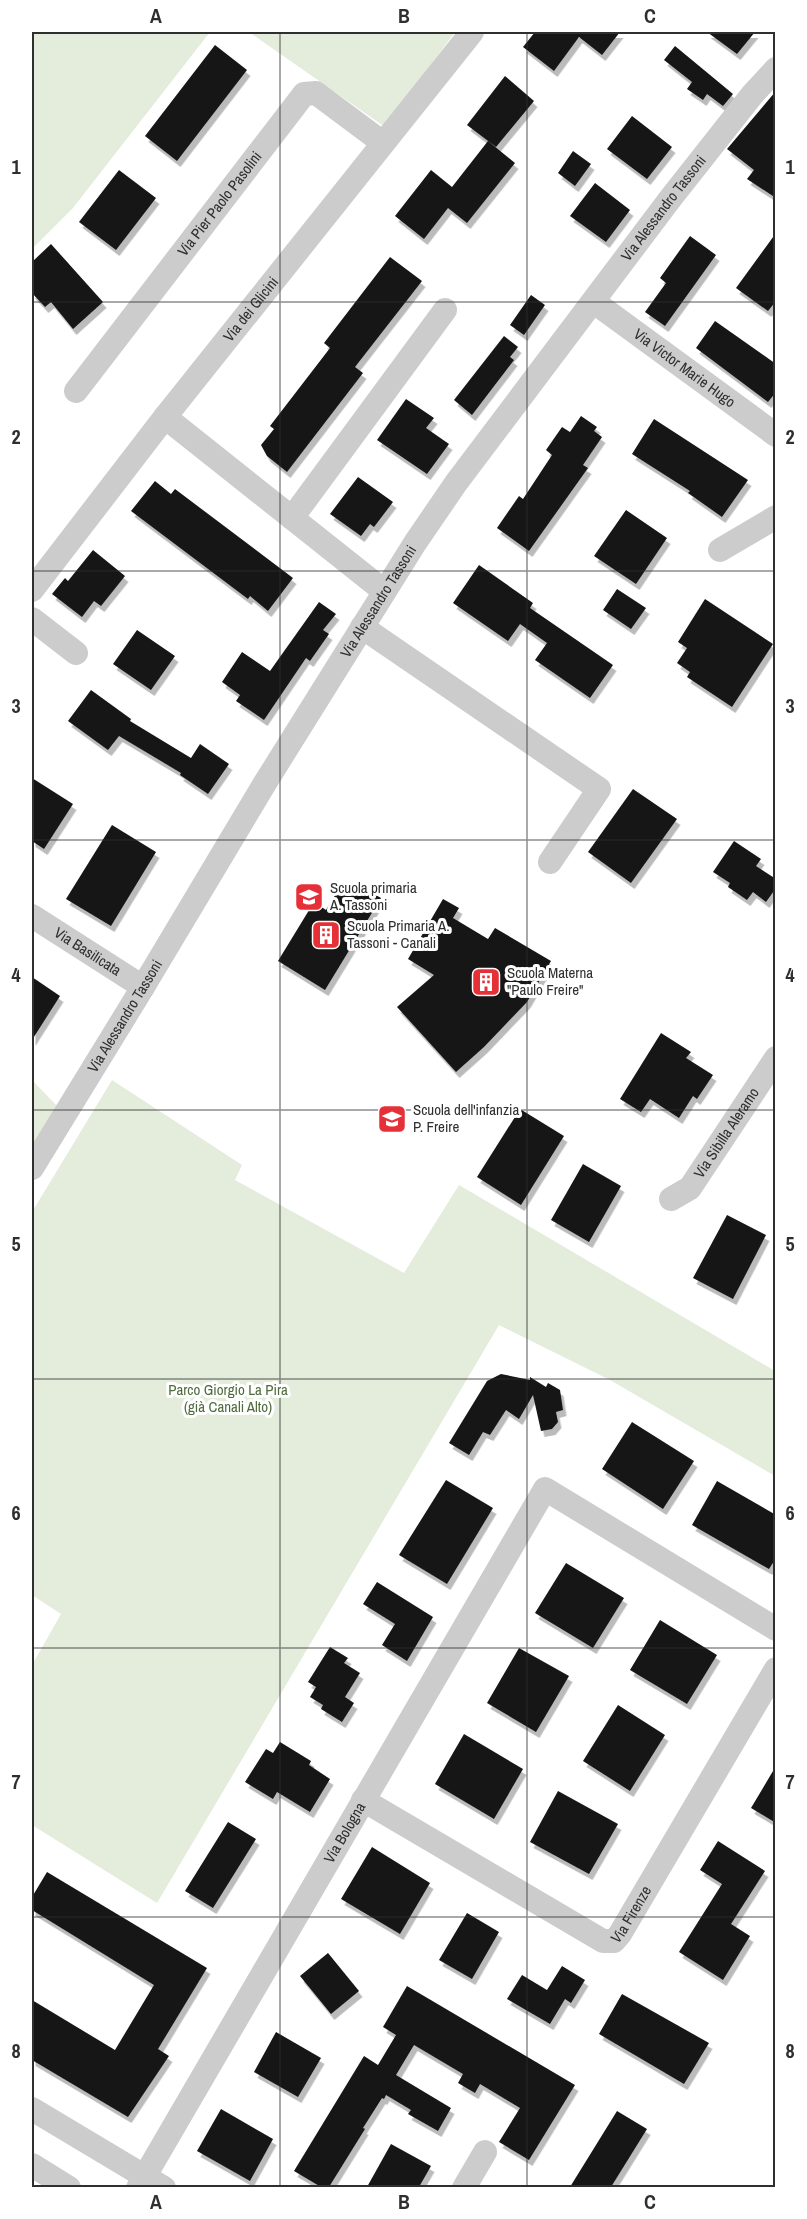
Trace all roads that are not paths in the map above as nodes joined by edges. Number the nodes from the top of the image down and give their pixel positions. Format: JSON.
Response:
{"nodes":[{"id":1,"x":472,"y":32,"type":"edge"},
{"id":2,"x":776,"y":69,"type":"edge"},
{"id":3,"x":383,"y":142,"type":"junction"},
{"id":4,"x":594,"y":302,"type":"junction"},
{"id":5,"x":445,"y":310,"type":"dead end"},
{"id":6,"x":76,"y":391,"type":"dead end"},
{"id":7,"x":165,"y":417,"type":"junction"},
{"id":8,"x":776,"y":435,"type":"edge"},
{"id":9,"x":776,"y":517,"type":"edge"},
{"id":10,"x":292,"y":518,"type":"junction"},
{"id":11,"x":720,"y":550,"type":"dead end"},
{"id":12,"x":32,"y":590,"type":"edge"},
{"id":13,"x":384,"y":591,"type":"junction"},
{"id":14,"x":32,"y":619,"type":"edge"},
{"id":15,"x":362,"y":627,"type":"junction"},
{"id":16,"x":76,"y":653,"type":"dead end"},
{"id":17,"x":550,"y":862,"type":"dead end"},
{"id":18,"x":32,"y":916,"type":"edge"},
{"id":19,"x":143,"y":987,"type":"junction"},
{"id":20,"x":776,"y":1058,"type":"edge"},
{"id":21,"x":32,"y":1168,"type":"edge"},
{"id":22,"x":671,"y":1199,"type":"dead end"},
{"id":23,"x":776,"y":1629,"type":"edge"},
{"id":24,"x":776,"y":1669,"type":"edge"},
{"id":25,"x":363,"y":1800,"type":"junction"},
{"id":26,"x":32,"y":2109,"type":"edge"},
{"id":27,"x":485,"y":2152,"type":"dead end"},
{"id":28,"x":32,"y":2165,"type":"edge"},
{"id":29,"x":149,"y":2184,"type":"edge"},
{"id":30,"x":69,"y":2187,"type":"edge"},
{"id":31,"x":464,"y":2187,"type":"edge"}],
"edges":[{"from":1,"to":3,"type":"street","name":"Via dei Glicini"},
{"from":2,"to":4,"type":"street","name":"Via Alessandro Tassoni"},
{"from":3,"to":6,"type":"street","name":"Via Pier Paolo Pasolini"},
{"from":3,"to":7,"type":"street","name":"Via dei Glicini"},
{"from":4,"to":8,"type":"street","name":"Via Victor Marie Hugo"},
{"from":4,"to":13,"type":"street","name":"Via Alessandro Tassoni"},
{"from":5,"to":10,"type":"street"},
{"from":7,"to":10,"type":"street"},
{"from":7,"to":12,"type":"street","name":"Via dei Glicini"},
{"from":9,"to":11,"type":"street"},
{"from":10,"to":13,"type":"street"},
{"from":13,"to":15,"type":"street","name":"Via Alessandro Tassoni"},
{"from":14,"to":16,"type":"street"},
{"from":15,"to":17,"type":"street"},
{"from":15,"to":19,"type":"street","name":"Via Alessandro Tassoni"},
{"from":18,"to":19,"type":"street","name":"Via Basilicata"},
{"from":19,"to":21,"type":"street","name":"Via Alessandro Tassoni"},
{"from":20,"to":22,"type":"street","name":"Via Sibilla Aleramo"},
{"from":23,"to":25,"type":"street","name":"Via Bologna"},
{"from":24,"to":25,"type":"street","name":"Via Firenze"},
{"from":25,"to":29,"type":"street","name":"Via Bologna"},
{"from":26,"to":29,"type":"street","name":"Via Bologna"},
{"from":27,"to":31,"type":"street"},
{"from":28,"to":30,"type":"street"}]}
